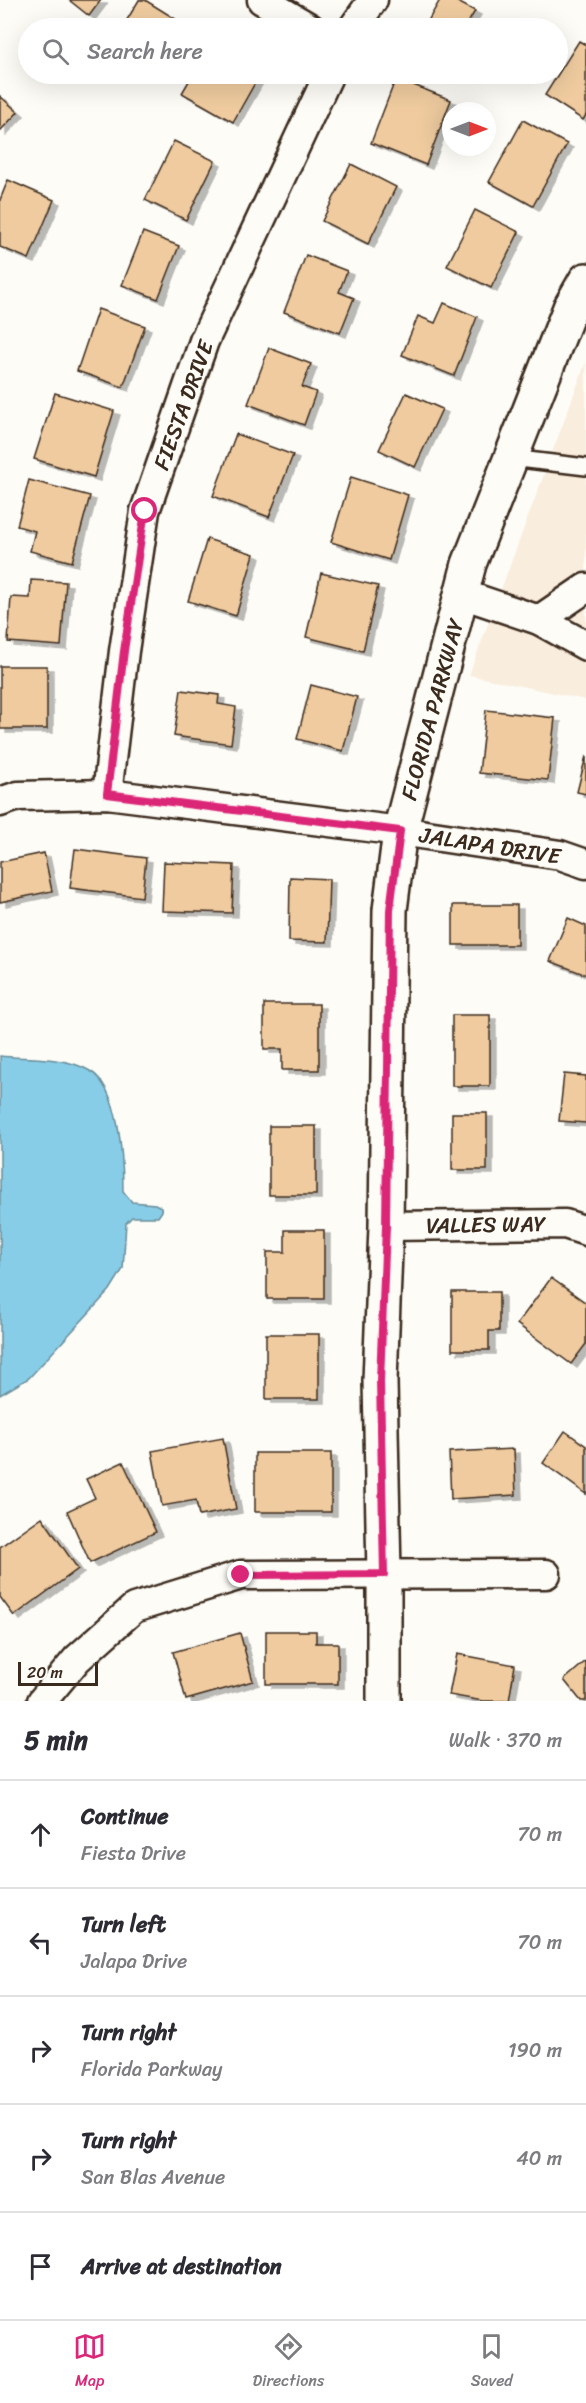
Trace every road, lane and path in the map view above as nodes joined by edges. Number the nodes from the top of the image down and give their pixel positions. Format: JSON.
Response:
{"nodes":[{"id":1,"x":262,"y":0,"type":"edge"},
{"id":2,"x":373,"y":0,"type":"edge"},
{"id":3,"x":293,"y":18,"type":"edge"},
{"id":4,"x":361,"y":18,"type":"edge"},
{"id":5,"x":323,"y":84,"type":"edge"},
{"id":6,"x":586,"y":280,"type":"edge"},
{"id":7,"x":511,"y":458,"type":"junction"},
{"id":8,"x":586,"y":467,"type":"edge"},
{"id":9,"x":586,"y":588,"type":"edge"},
{"id":10,"x":462,"y":594,"type":"junction"},
{"id":11,"x":539,"y":621,"type":"junction"},
{"id":12,"x":586,"y":646,"type":"edge"},
{"id":13,"x":107,"y":794,"type":"junction"},
{"id":14,"x":0,"y":802,"type":"edge"},
{"id":15,"x":400,"y":831,"type":"junction"},
{"id":16,"x":586,"y":864,"type":"edge"},
{"id":17,"x":386,"y":1226,"type":"junction"},
{"id":18,"x":586,"y":1231,"type":"edge"},
{"id":19,"x":384,"y":1574,"type":"junction"},
{"id":20,"x":546,"y":1574,"type":"dead end"},
{"id":21,"x":42,"y":1701,"type":"edge"},
{"id":22,"x":384,"y":1701,"type":"edge"}],
"edges":[{"from":1,"to":3,"type":"street"},
{"from":2,"to":4,"type":"street"},
{"from":5,"to":13,"type":"street","name":"FIESTA DRIVE"},
{"from":6,"to":7,"type":"street","name":"FLORIDA PARKWAY"},
{"from":7,"to":8,"type":"lane"},
{"from":7,"to":10,"type":"street","name":"FLORIDA PARKWAY"},
{"from":9,"to":11,"type":"street"},
{"from":10,"to":11,"type":"street"},
{"from":10,"to":15,"type":"street","name":"FLORIDA PARKWAY"},
{"from":11,"to":12,"type":"street"},
{"from":13,"to":14,"type":"street","name":"JALAPA DRIVE"},
{"from":13,"to":15,"type":"street","name":"JALAPA DRIVE"},
{"from":15,"to":16,"type":"street","name":"JALAPA DRIVE"},
{"from":15,"to":17,"type":"street","name":"FLORIDA PARKWAY"},
{"from":17,"to":18,"type":"street","name":"VALLES WAY"},
{"from":17,"to":19,"type":"street","name":"FLORIDA PARKWAY"},
{"from":19,"to":20,"type":"street"},
{"from":19,"to":21,"type":"street"},
{"from":19,"to":22,"type":"street","name":"FLORIDA PARKWAY"}]}
